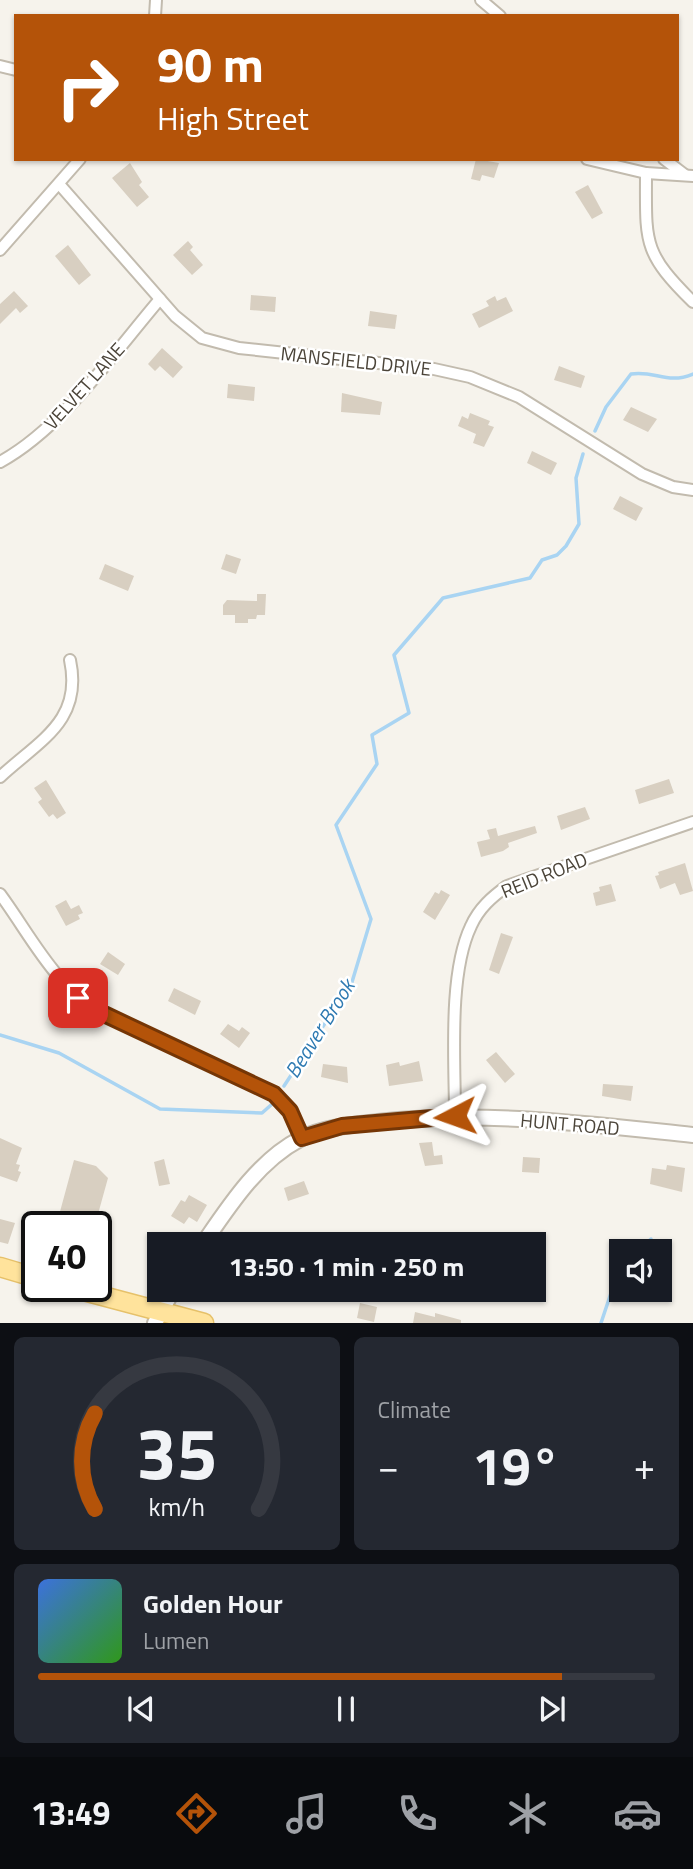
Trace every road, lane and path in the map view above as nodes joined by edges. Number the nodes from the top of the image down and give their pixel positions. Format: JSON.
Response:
{"nodes":[{"id":1,"x":481,"y":0,"type":"edge"},
{"id":2,"x":498,"y":14,"type":"edge"},
{"id":3,"x":78,"y":161,"type":"edge"},
{"id":4,"x":595,"y":161,"type":"edge"},
{"id":5,"x":667,"y":161,"type":"edge"},
{"id":6,"x":646,"y":173,"type":"junction"},
{"id":7,"x":689,"y":176,"type":"edge"},
{"id":8,"x":59,"y":184,"type":"junction"},
{"id":9,"x":0,"y":250,"type":"edge"},
{"id":10,"x":160,"y":299,"type":"junction"},
{"id":11,"x":693,"y":302,"type":"edge"},
{"id":12,"x":0,"y":462,"type":"edge"},
{"id":13,"x":693,"y":490,"type":"edge"},
{"id":14,"x":70,"y":660,"type":"dead end"},
{"id":15,"x":0,"y":777,"type":"edge"},
{"id":16,"x":693,"y":822,"type":"edge"},
{"id":17,"x":0,"y":894,"type":"edge"},
{"id":18,"x":455,"y":1116,"type":"junction"},
{"id":19,"x":693,"y":1135,"type":"edge"},
{"id":20,"x":302,"y":1138,"type":"junction"},
{"id":21,"x":212,"y":1232,"type":"edge"},
{"id":22,"x":0,"y":1267,"type":"edge"},
{"id":23,"x":21,"y":1273,"type":"edge"},
{"id":24,"x":112,"y":1302,"type":"edge"},
{"id":25,"x":158,"y":1317,"type":"edge"},
{"id":26,"x":204,"y":1323,"type":"edge"}],
"edges":[{"from":1,"to":2,"type":"street"},
{"from":3,"to":8,"type":"street"},
{"from":4,"to":6,"type":"street"},
{"from":5,"to":7,"type":"street"},
{"from":6,"to":7,"type":"street"},
{"from":6,"to":11,"type":"street"},
{"from":8,"to":9,"type":"street"},
{"from":8,"to":10,"type":"street","name":"MANSFIELD DRIVE"},
{"from":10,"to":12,"type":"street","name":"VELVET LANE"},
{"from":10,"to":13,"type":"street","name":"MANSFIELD DRIVE"},
{"from":14,"to":15,"type":"street"},
{"from":16,"to":18,"type":"street","name":"REID ROAD"},
{"from":17,"to":20,"type":"street"},
{"from":18,"to":19,"type":"street","name":"HUNT ROAD"},
{"from":18,"to":20,"type":"street","name":"HUNT ROAD"},
{"from":20,"to":21,"type":"street","name":"HUNT ROAD"},
{"from":22,"to":23,"type":"main road"},
{"from":24,"to":25,"type":"main road"},
{"from":25,"to":26,"type":"main road"}]}
